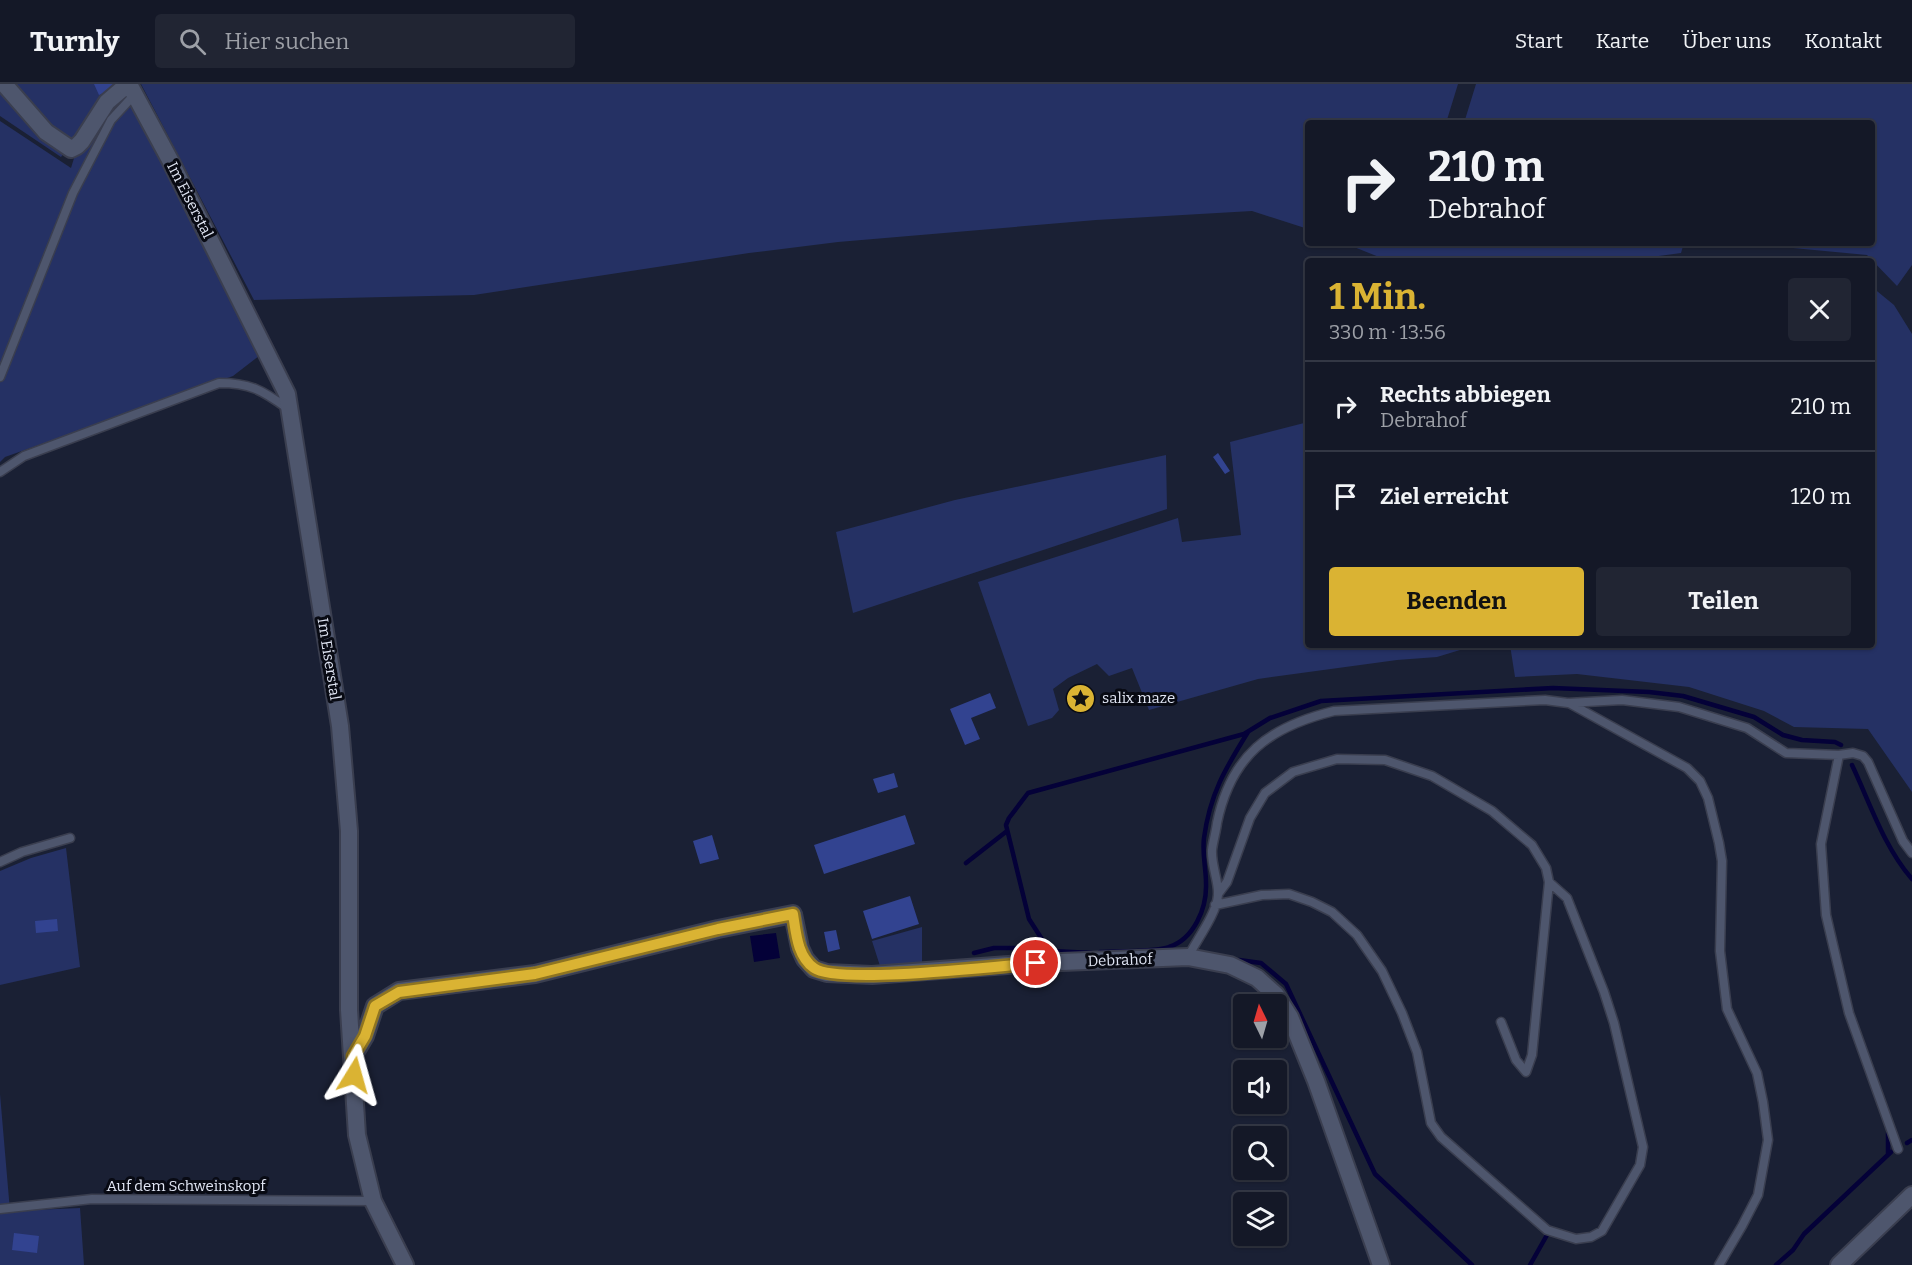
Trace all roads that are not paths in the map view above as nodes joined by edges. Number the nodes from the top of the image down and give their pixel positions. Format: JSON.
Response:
{"nodes":[{"id":1,"x":4,"y":84,"type":"edge"},
{"id":2,"x":131,"y":87,"type":"edge"},
{"id":3,"x":0,"y":377,"type":"edge"},
{"id":4,"x":290,"y":410,"type":"junction"},
{"id":5,"x":0,"y":472,"type":"edge"},
{"id":6,"x":1568,"y":703,"type":"junction"},
{"id":7,"x":1839,"y":755,"type":"junction"},
{"id":8,"x":70,"y":838,"type":"dead end"},
{"id":9,"x":1903,"y":841,"type":"junction"},
{"id":10,"x":1912,"y":844,"type":"edge"},
{"id":11,"x":1912,"y":853,"type":"edge"},
{"id":12,"x":0,"y":862,"type":"edge"},
{"id":13,"x":1550,"y":882,"type":"junction"},
{"id":14,"x":1218,"y":894,"type":"junction"},
{"id":15,"x":1215,"y":905,"type":"junction"},
{"id":16,"x":1188,"y":957,"type":"junction"},
{"id":17,"x":1501,"y":1022,"type":"dead end"},
{"id":18,"x":353,"y":1056,"type":"junction"},
{"id":19,"x":1898,"y":1149,"type":"dead end"},
{"id":20,"x":1912,"y":1195,"type":"edge"},
{"id":21,"x":373,"y":1201,"type":"junction"},
{"id":22,"x":0,"y":1209,"type":"edge"},
{"id":23,"x":405,"y":1265,"type":"edge"},
{"id":24,"x":1381,"y":1265,"type":"edge"},
{"id":25,"x":1719,"y":1265,"type":"edge"},
{"id":26,"x":1839,"y":1265,"type":"edge"}],
"edges":[{"from":1,"to":2,"type":"street"},
{"from":2,"to":3,"type":"lane"},
{"from":2,"to":4,"type":"street","name":"Im Eiserstal"},
{"from":4,"to":5,"type":"lane"},
{"from":4,"to":18,"type":"street","name":"Im Eiserstal"},
{"from":6,"to":7,"type":"lane"},
{"from":6,"to":14,"type":"lane"},
{"from":6,"to":25,"type":"lane"},
{"from":7,"to":9,"type":"lane"},
{"from":7,"to":19,"type":"lane"},
{"from":8,"to":12,"type":"lane"},
{"from":9,"to":10,"type":"lane"},
{"from":9,"to":11,"type":"lane"},
{"from":13,"to":14,"type":"lane"},
{"from":13,"to":15,"type":"lane"},
{"from":13,"to":17,"type":"lane"},
{"from":14,"to":15,"type":"lane"},
{"from":15,"to":16,"type":"lane"},
{"from":16,"to":18,"type":"street","name":"Debrahof"},
{"from":16,"to":24,"type":"street","name":"Debrahof"},
{"from":18,"to":21,"type":"street","name":"Im Eiserstal"},
{"from":20,"to":26,"type":"street"},
{"from":21,"to":22,"type":"lane","name":"Auf dem Schweinskopf"},
{"from":21,"to":23,"type":"street","name":"Im Eiserstal"}]}
